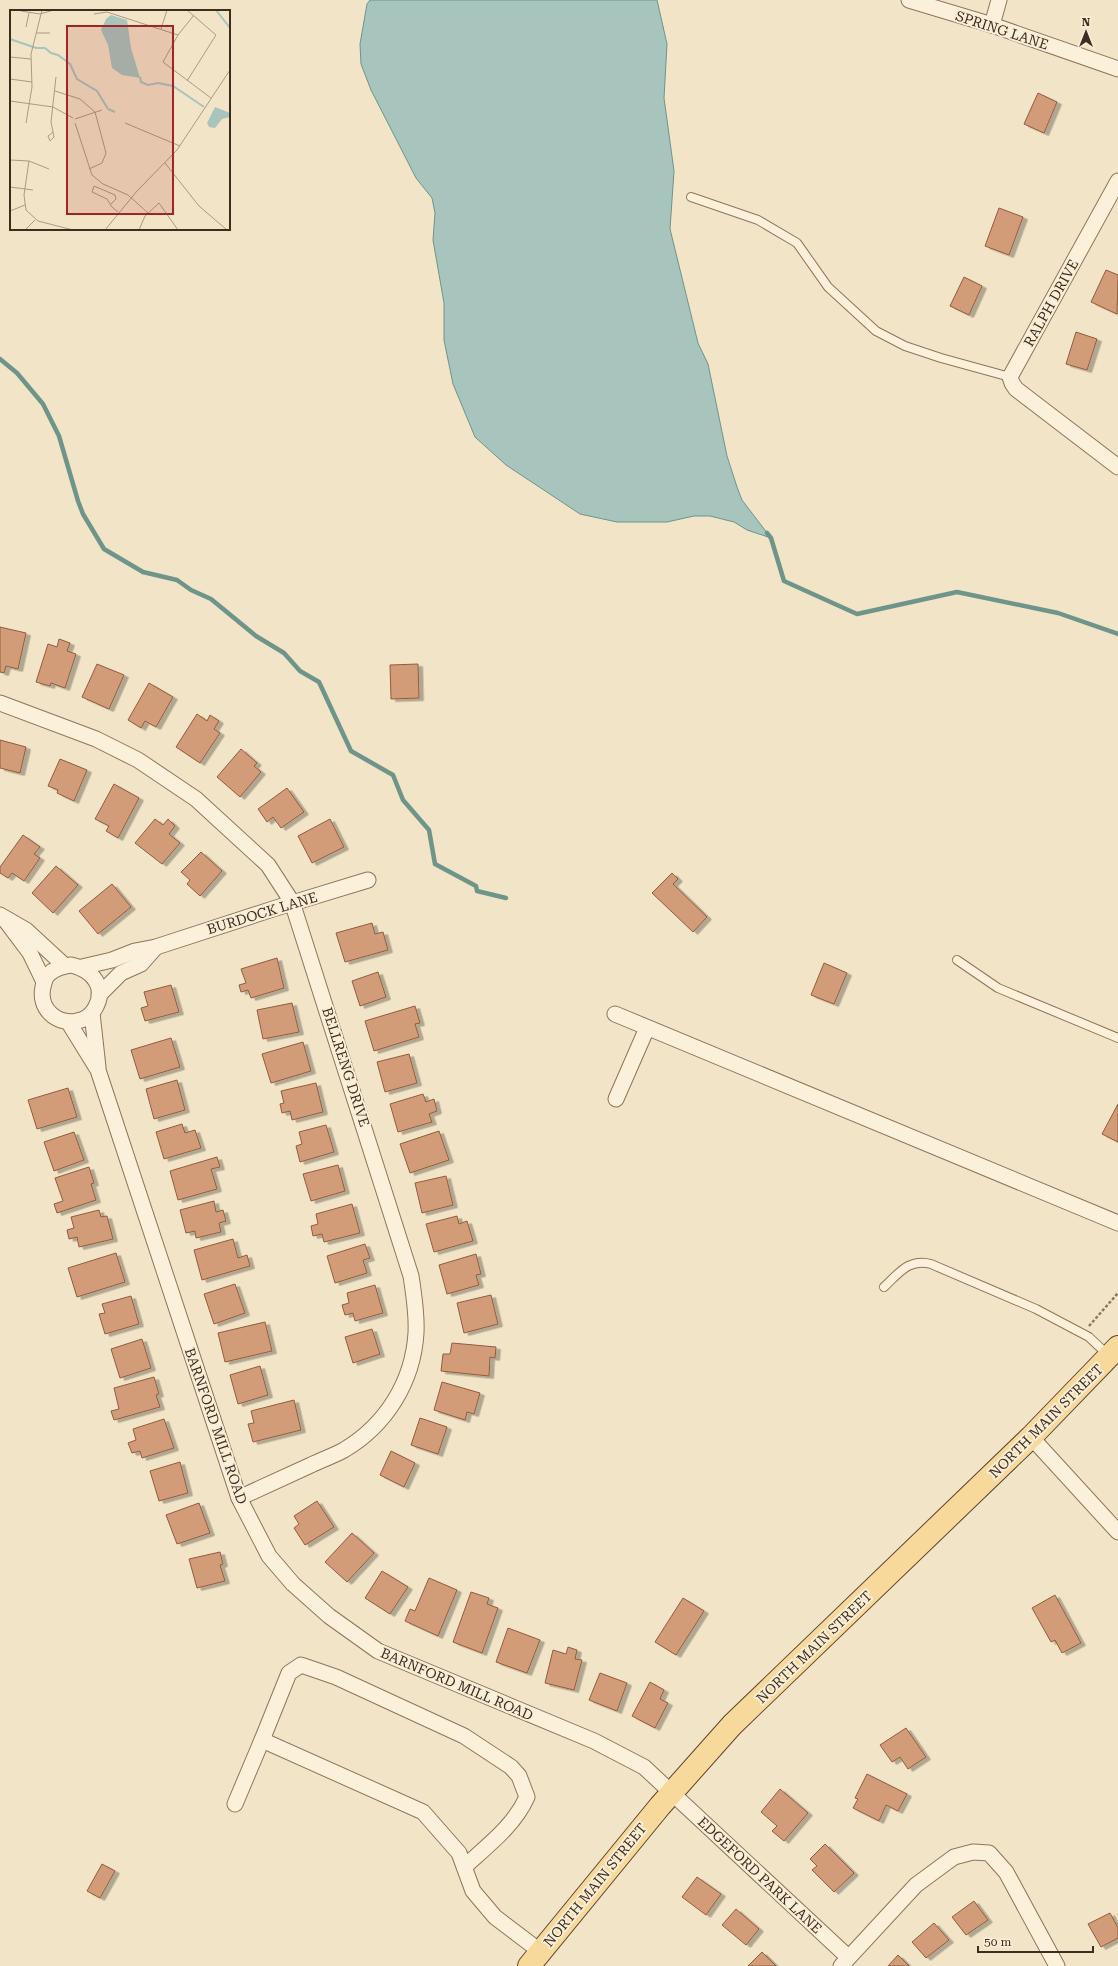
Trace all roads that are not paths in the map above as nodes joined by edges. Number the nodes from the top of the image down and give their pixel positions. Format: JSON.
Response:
{"nodes":[{"id":1,"x":909,"y":0,"type":"edge"},
{"id":2,"x":998,"y":0,"type":"edge"},
{"id":3,"x":992,"y":25,"type":"junction"},
{"id":4,"x":1118,"y":69,"type":"edge"},
{"id":5,"x":1118,"y":181,"type":"edge"},
{"id":6,"x":692,"y":197,"type":"dead end"},
{"id":7,"x":1010,"y":377,"type":"junction"},
{"id":8,"x":1118,"y":467,"type":"edge"},
{"id":9,"x":0,"y":703,"type":"edge"},
{"id":10,"x":368,"y":880,"type":"dead end"},
{"id":11,"x":292,"y":902,"type":"junction"},
{"id":12,"x":2,"y":916,"type":"edge"},
{"id":13,"x":156,"y":947,"type":"junction"},
{"id":14,"x":957,"y":960,"type":"dead end"},
{"id":15,"x":64,"y":966,"type":"junction"},
{"id":16,"x":82,"y":968,"type":"junction"},
{"id":17,"x":44,"y":982,"type":"junction"},
{"id":18,"x":99,"y":995,"type":"junction"},
{"id":19,"x":92,"y":1013,"type":"junction"},
{"id":20,"x":615,"y":1014,"type":"dead end"},
{"id":21,"x":69,"y":1022,"type":"junction"},
{"id":22,"x":647,"y":1028,"type":"junction"},
{"id":23,"x":1118,"y":1038,"type":"edge"},
{"id":24,"x":98,"y":1070,"type":"junction"},
{"id":25,"x":616,"y":1099,"type":"dead end"},
{"id":26,"x":1118,"y":1223,"type":"edge"},
{"id":27,"x":884,"y":1287,"type":"dead end"},
{"id":28,"x":1114,"y":1352,"type":"edge"},
{"id":29,"x":1031,"y":1437,"type":"junction"},
{"id":30,"x":239,"y":1498,"type":"junction"},
{"id":31,"x":1118,"y":1532,"type":"edge"},
{"id":32,"x":262,"y":1740,"type":"junction"},
{"id":33,"x":672,"y":1794,"type":"junction"},
{"id":34,"x":235,"y":1804,"type":"dead end"},
{"id":35,"x":464,"y":1867,"type":"junction"},
{"id":36,"x":535,"y":1959,"type":"edge"},
{"id":37,"x":845,"y":1962,"type":"edge"},
{"id":38,"x":1057,"y":1966,"type":"edge"}],
"edges":[{"from":1,"to":3,"type":"street","name":"SPRING LANE"},
{"from":2,"to":3,"type":"street"},
{"from":3,"to":4,"type":"street","name":"SPRING LANE"},
{"from":5,"to":7,"type":"street","name":"RALPH DRIVE"},
{"from":6,"to":7,"type":"lane"},
{"from":7,"to":8,"type":"street"},
{"from":9,"to":11,"type":"street","name":"BELLRENG DRIVE"},
{"from":10,"to":11,"type":"street","name":"BURDOCK LANE"},
{"from":11,"to":13,"type":"street","name":"BURDOCK LANE"},
{"from":11,"to":30,"type":"street","name":"BELLRENG DRIVE"},
{"from":12,"to":15,"type":"street"},
{"from":12,"to":17,"type":"street"},
{"from":13,"to":16,"type":"street","name":"BURDOCK LANE"},
{"from":13,"to":18,"type":"street"},
{"from":14,"to":23,"type":"lane"},
{"from":15,"to":16,"type":"street"},
{"from":15,"to":17,"type":"street"},
{"from":16,"to":18,"type":"street"},
{"from":17,"to":21,"type":"street"},
{"from":18,"to":19,"type":"street","name":"BARNFORD MILL ROAD"},
{"from":19,"to":21,"type":"street"},
{"from":19,"to":24,"type":"street","name":"BARNFORD MILL ROAD"},
{"from":20,"to":22,"type":"street"},
{"from":21,"to":24,"type":"street","name":"BARNFORD MILL ROAD"},
{"from":22,"to":25,"type":"street"},
{"from":22,"to":26,"type":"street"},
{"from":24,"to":30,"type":"street","name":"BARNFORD MILL ROAD"},
{"from":27,"to":28,"type":"lane"},
{"from":28,"to":29,"type":"main road","name":"NORTH MAIN STREET"},
{"from":29,"to":31,"type":"street"},
{"from":29,"to":33,"type":"main road","name":"NORTH MAIN STREET"},
{"from":30,"to":33,"type":"street","name":"BARNFORD MILL ROAD"},
{"from":32,"to":34,"type":"street"},
{"from":32,"to":35,"type":"street"},
{"from":32,"to":35,"type":"street"},
{"from":33,"to":36,"type":"main road","name":"NORTH MAIN STREET"},
{"from":33,"to":37,"type":"street","name":"EDGEFORD PARK LANE"},
{"from":35,"to":36,"type":"street"},
{"from":37,"to":38,"type":"street"}]}
